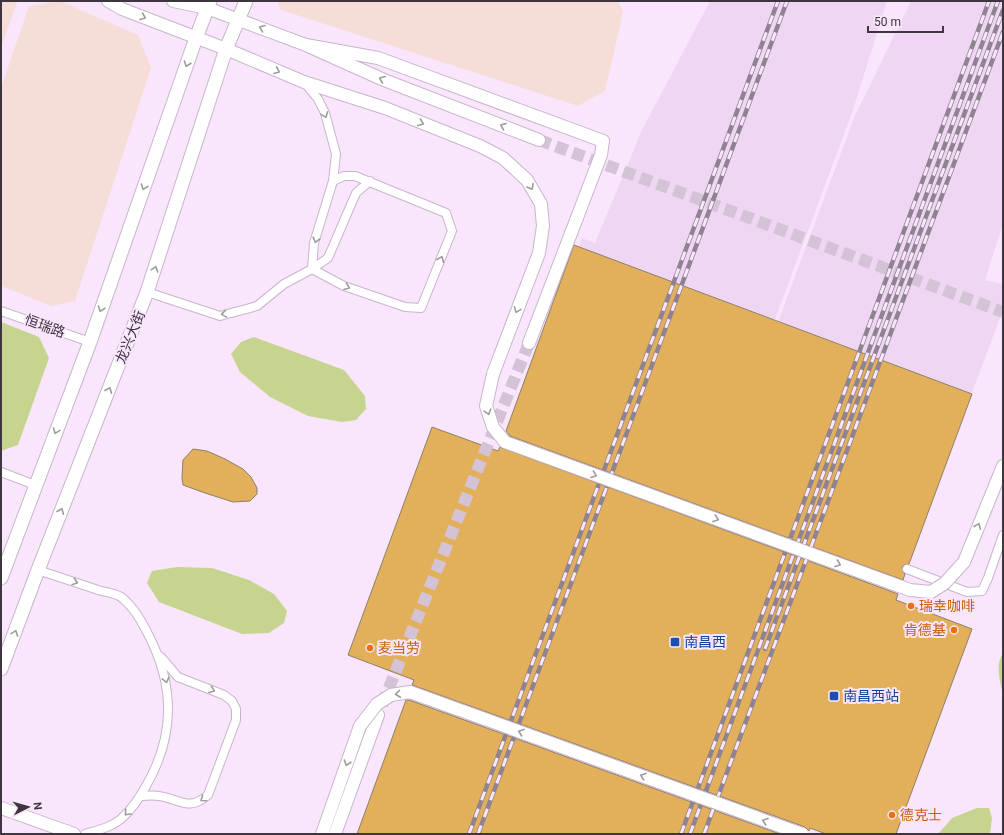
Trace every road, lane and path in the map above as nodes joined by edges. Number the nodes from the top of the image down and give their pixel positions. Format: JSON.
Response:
{"nodes":[{"id":1,"x":108,"y":1,"type":"edge"},
{"id":2,"x":173,"y":1,"type":"edge"},
{"id":3,"x":246,"y":1,"type":"edge"},
{"id":4,"x":209,"y":5,"type":"edge"},
{"id":5,"x":239,"y":20,"type":"junction"},
{"id":6,"x":196,"y":38,"type":"junction"},
{"id":7,"x":306,"y":45,"type":"junction"},
{"id":8,"x":226,"y":49,"type":"junction"},
{"id":9,"x":304,"y":82,"type":"junction"},
{"id":10,"x":539,"y":140,"type":"tunnel mouth"},
{"id":11,"x":333,"y":181,"type":"junction"},
{"id":12,"x":370,"y":181,"type":"junction"},
{"id":13,"x":312,"y":269,"type":"junction"},
{"id":14,"x":147,"y":292,"type":"junction"},
{"id":15,"x":1,"y":310,"type":"edge"},
{"id":16,"x":90,"y":342,"type":"junction"},
{"id":17,"x":529,"y":343,"type":"tunnel mouth"},
{"id":18,"x":1003,"y":466,"type":"edge"},
{"id":19,"x":1,"y":472,"type":"edge"},
{"id":20,"x":35,"y":485,"type":"junction"},
{"id":21,"x":1003,"y":535,"type":"edge"},
{"id":22,"x":907,"y":569,"type":"dead end"},
{"id":23,"x":38,"y":570,"type":"junction"},
{"id":24,"x":1,"y":578,"type":"edge"},
{"id":25,"x":158,"y":653,"type":"junction"},
{"id":26,"x":1,"y":669,"type":"edge"},
{"id":27,"x":378,"y":716,"type":"tunnel mouth"},
{"id":28,"x":140,"y":796,"type":"junction"},
{"id":29,"x":1,"y":808,"type":"edge"},
{"id":30,"x":74,"y":834,"type":"edge"},
{"id":31,"x":85,"y":834,"type":"edge"},
{"id":32,"x":322,"y":834,"type":"edge"},
{"id":33,"x":335,"y":834,"type":"edge"},
{"id":34,"x":802,"y":834,"type":"edge"}],
"edges":[{"from":1,"to":6,"type":"street","one_way":true},
{"from":2,"to":4,"type":"street"},
{"from":3,"to":5,"type":"main road","name":"龙兴大街"},
{"from":4,"to":5,"type":"street"},
{"from":4,"to":6,"type":"main road"},
{"from":7,"to":5,"type":"street","one_way":true},
{"from":5,"to":8,"type":"main road","name":"龙兴大街"},
{"from":6,"to":8,"type":"street"},
{"from":6,"to":16,"type":"main road","one_way":true},
{"from":10,"to":7,"type":"street","one_way":true},
{"from":7,"to":17,"type":"street"},
{"from":8,"to":9,"type":"street","one_way":true},
{"from":14,"to":8,"type":"main road","name":"龙兴大街","one_way":true},
{"from":9,"to":11,"type":"street","one_way":true},
{"from":9,"to":18,"type":"street","one_way":true,"bridge":true},
{"from":11,"to":12,"type":"street"},
{"from":11,"to":13,"type":"street","one_way":true},
{"from":12,"to":13,"type":"street"},
{"from":13,"to":12,"type":"street","one_way":true},
{"from":13,"to":14,"type":"street","one_way":true},
{"from":23,"to":14,"type":"main road","name":"龙兴大街","one_way":true},
{"from":15,"to":16,"type":"street","name":"恒瑞路"},
{"from":16,"to":20,"type":"main road","one_way":true},
{"from":19,"to":20,"type":"street"},
{"from":20,"to":24,"type":"main road"},
{"from":21,"to":22,"type":"street"},
{"from":23,"to":25,"type":"street","one_way":true},
{"from":26,"to":23,"type":"main road","name":"龙兴大街","one_way":true},
{"from":25,"to":28,"type":"street","one_way":true},
{"from":25,"to":28,"type":"street","one_way":true},
{"from":27,"to":33,"type":"street"},
{"from":28,"to":31,"type":"street","one_way":true},
{"from":29,"to":30,"type":"street"},
{"from":34,"to":32,"type":"street","one_way":true,"bridge":true}]}
